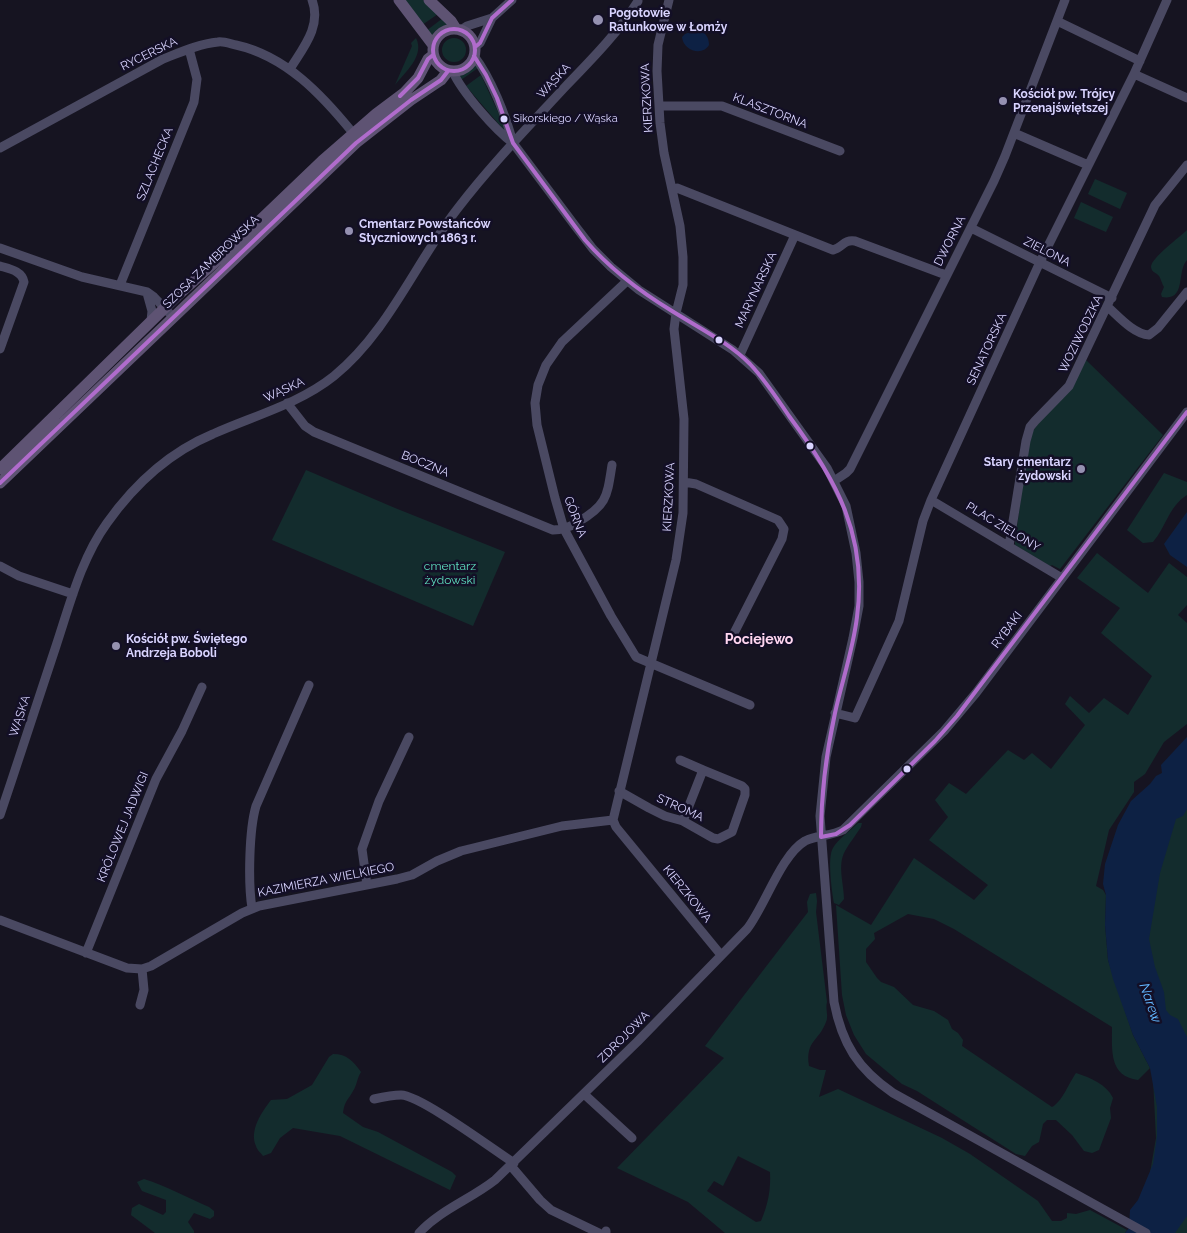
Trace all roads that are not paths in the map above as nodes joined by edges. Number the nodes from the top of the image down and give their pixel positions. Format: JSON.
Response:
{"nodes":[{"id":1,"x":312,"y":0,"type":"edge"},
{"id":2,"x":399,"y":0,"type":"edge"},
{"id":3,"x":429,"y":0,"type":"edge"},
{"id":4,"x":512,"y":0,"type":"edge"},
{"id":5,"x":669,"y":0,"type":"edge"},
{"id":6,"x":1065,"y":0,"type":"edge"},
{"id":7,"x":1166,"y":0,"type":"edge"},
{"id":8,"x":638,"y":1,"type":"edge"},
{"id":9,"x":492,"y":18,"type":"junction"},
{"id":10,"x":1056,"y":21,"type":"junction"},
{"id":11,"x":458,"y":26,"type":"junction"},
{"id":12,"x":189,"y":49,"type":"junction"},
{"id":13,"x":430,"y":50,"type":"junction"},
{"id":14,"x":477,"y":52,"type":"junction"},
{"id":15,"x":1140,"y":61,"type":"junction"},
{"id":16,"x":290,"y":69,"type":"junction"},
{"id":17,"x":1134,"y":74,"type":"junction"},
{"id":18,"x":450,"y":76,"type":"junction"},
{"id":19,"x":418,"y":78,"type":"junction"},
{"id":20,"x":427,"y":89,"type":"junction"},
{"id":21,"x":1187,"y":98,"type":"edge"},
{"id":22,"x":658,"y":106,"type":"junction"},
{"id":23,"x":1014,"y":132,"type":"junction"},
{"id":24,"x":353,"y":133,"type":"junction"},
{"id":25,"x":513,"y":143,"type":"junction"},
{"id":26,"x":0,"y":148,"type":"edge"},
{"id":27,"x":840,"y":151,"type":"dead end"},
{"id":28,"x":1088,"y":165,"type":"junction"},
{"id":29,"x":1187,"y":165,"type":"edge"},
{"id":30,"x":672,"y":189,"type":"junction"},
{"id":31,"x":971,"y":228,"type":"junction"},
{"id":32,"x":795,"y":235,"type":"junction"},
{"id":33,"x":0,"y":248,"type":"edge"},
{"id":34,"x":1040,"y":262,"type":"junction"},
{"id":35,"x":0,"y":266,"type":"edge"},
{"id":36,"x":946,"y":275,"type":"junction"},
{"id":37,"x":627,"y":282,"type":"junction"},
{"id":38,"x":120,"y":286,"type":"junction"},
{"id":39,"x":1187,"y":292,"type":"edge"},
{"id":40,"x":151,"y":295,"type":"junction"},
{"id":41,"x":177,"y":296,"type":"junction"},
{"id":42,"x":1112,"y":298,"type":"junction"},
{"id":43,"x":1108,"y":307,"type":"junction"},
{"id":44,"x":165,"y":308,"type":"junction"},
{"id":45,"x":676,"y":313,"type":"junction"},
{"id":46,"x":172,"y":317,"type":"junction"},
{"id":47,"x":151,"y":321,"type":"junction"},
{"id":48,"x":0,"y":348,"type":"edge"},
{"id":49,"x":740,"y":355,"type":"junction"},
{"id":50,"x":108,"y":371,"type":"junction"},
{"id":51,"x":287,"y":404,"type":"junction"},
{"id":52,"x":1187,"y":412,"type":"edge"},
{"id":53,"x":612,"y":465,"type":"dead end"},
{"id":54,"x":0,"y":469,"type":"edge"},
{"id":55,"x":834,"y":481,"type":"junction"},
{"id":56,"x":0,"y":482,"type":"edge"},
{"id":57,"x":684,"y":482,"type":"junction"},
{"id":58,"x":931,"y":500,"type":"junction"},
{"id":59,"x":564,"y":529,"type":"junction"},
{"id":60,"x":1009,"y":546,"type":"junction"},
{"id":61,"x":0,"y":566,"type":"edge"},
{"id":62,"x":1062,"y":578,"type":"junction"},
{"id":63,"x":73,"y":594,"type":"junction"},
{"id":64,"x":731,"y":639,"type":"dead end"},
{"id":65,"x":650,"y":664,"type":"junction"},
{"id":66,"x":309,"y":686,"type":"dead end"},
{"id":67,"x":202,"y":687,"type":"dead end"},
{"id":68,"x":750,"y":705,"type":"dead end"},
{"id":69,"x":835,"y":713,"type":"junction"},
{"id":70,"x":408,"y":736,"type":"dead end"},
{"id":71,"x":680,"y":760,"type":"dead end"},
{"id":72,"x":703,"y":770,"type":"junction"},
{"id":73,"x":619,"y":792,"type":"junction"},
{"id":74,"x":0,"y":815,"type":"edge"},
{"id":75,"x":612,"y":820,"type":"junction"},
{"id":76,"x":683,"y":821,"type":"junction"},
{"id":77,"x":821,"y":837,"type":"junction"},
{"id":78,"x":367,"y":885,"type":"junction"},
{"id":79,"x":252,"y":908,"type":"junction"},
{"id":80,"x":0,"y":920,"type":"edge"},
{"id":81,"x":86,"y":953,"type":"junction"},
{"id":82,"x":721,"y":955,"type":"junction"},
{"id":83,"x":142,"y":968,"type":"junction"},
{"id":84,"x":140,"y":1005,"type":"dead end"},
{"id":85,"x":584,"y":1094,"type":"junction"},
{"id":86,"x":374,"y":1098,"type":"dead end"},
{"id":87,"x":632,"y":1138,"type":"dead end"},
{"id":88,"x":512,"y":1165,"type":"junction"},
{"id":89,"x":604,"y":1232,"type":"edge"},
{"id":90,"x":419,"y":1233,"type":"edge"},
{"id":91,"x":1146,"y":1233,"type":"edge"}],
"edges":[{"from":1,"to":16,"type":"street"},
{"from":2,"to":13,"type":"main road"},
{"from":3,"to":11,"type":"main road"},
{"from":4,"to":9,"type":"street"},
{"from":5,"to":22,"type":"street","name":"KIERZKOWA"},
{"from":6,"to":10,"type":"street","name":"DWORNA"},
{"from":7,"to":15,"type":"street","name":"SENATORSKA"},
{"from":8,"to":25,"type":"street","name":"WĄSKA"},
{"from":9,"to":11,"type":"street"},
{"from":9,"to":14,"type":"street"},
{"from":10,"to":15,"type":"street"},
{"from":10,"to":23,"type":"street","name":"DWORNA"},
{"from":11,"to":13,"type":"main road"},
{"from":11,"to":14,"type":"main road"},
{"from":12,"to":16,"type":"street","name":"RYCERSKA"},
{"from":12,"to":26,"type":"street","name":"RYCERSKA"},
{"from":12,"to":38,"type":"street","name":"SZLACHECKA"},
{"from":13,"to":18,"type":"main road"},
{"from":13,"to":19,"type":"main road","name":"SZOSA ZAMBROWSKA"},
{"from":14,"to":18,"type":"main road"},
{"from":14,"to":25,"type":"street"},
{"from":15,"to":17,"type":"street","name":"SENATORSKA"},
{"from":16,"to":24,"type":"street","name":"RYCERSKA"},
{"from":17,"to":21,"type":"street"},
{"from":17,"to":28,"type":"street","name":"SENATORSKA"},
{"from":18,"to":20,"type":"main road","name":"SZOSA ZAMBROWSKA"},
{"from":18,"to":25,"type":"street"},
{"from":19,"to":20,"type":"main road"},
{"from":19,"to":24,"type":"main road","name":"SZOSA ZAMBROWSKA"},
{"from":20,"to":46,"type":"main road","name":"SZOSA ZAMBROWSKA"},
{"from":22,"to":27,"type":"street","name":"KLASZTORNA"},
{"from":22,"to":30,"type":"street","name":"KIERZKOWA"},
{"from":23,"to":28,"type":"street"},
{"from":23,"to":31,"type":"street","name":"DWORNA"},
{"from":24,"to":41,"type":"main road","name":"SZOSA ZAMBROWSKA"},
{"from":25,"to":37,"type":"street"},
{"from":25,"to":51,"type":"street","name":"WĄSKA"},
{"from":28,"to":34,"type":"street","name":"SENATORSKA"},
{"from":29,"to":42,"type":"street","name":"WOZIWODZKA"},
{"from":30,"to":32,"type":"street"},
{"from":30,"to":45,"type":"street","name":"KIERZKOWA"},
{"from":31,"to":34,"type":"street","name":"ZIELONA"},
{"from":31,"to":36,"type":"street","name":"DWORNA"},
{"from":32,"to":36,"type":"street"},
{"from":32,"to":49,"type":"street","name":"MARYNARSKA"},
{"from":33,"to":38,"type":"street"},
{"from":34,"to":42,"type":"street","name":"ZIELONA"},
{"from":34,"to":58,"type":"street","name":"SENATORSKA"},
{"from":35,"to":48,"type":"street"},
{"from":36,"to":55,"type":"street","name":"DWORNA"},
{"from":37,"to":45,"type":"street"},
{"from":37,"to":59,"type":"street","name":"GÓRNA"},
{"from":38,"to":40,"type":"street"},
{"from":39,"to":43,"type":"street"},
{"from":40,"to":41,"type":"street"},
{"from":40,"to":44,"type":"street"},
{"from":40,"to":47,"type":"street"},
{"from":41,"to":44,"type":"main road","name":"SZOSA ZAMBROWSKA"},
{"from":42,"to":43,"type":"street","name":"WOZIWODZKA"},
{"from":43,"to":60,"type":"street","name":"WOZIWODZKA"},
{"from":44,"to":46,"type":"street"},
{"from":44,"to":47,"type":"main road","name":"SZOSA ZAMBROWSKA"},
{"from":45,"to":49,"type":"street"},
{"from":45,"to":57,"type":"street","name":"KIERZKOWA"},
{"from":46,"to":50,"type":"main road","name":"SZOSA ZAMBROWSKA"},
{"from":47,"to":50,"type":"main road","name":"SZOSA ZAMBROWSKA"},
{"from":49,"to":55,"type":"street"},
{"from":50,"to":54,"type":"main road","name":"SZOSA ZAMBROWSKA"},
{"from":50,"to":56,"type":"main road","name":"SZOSA ZAMBROWSKA"},
{"from":51,"to":59,"type":"street","name":"BOCZNA"},
{"from":51,"to":63,"type":"street","name":"WĄSKA"},
{"from":52,"to":62,"type":"street","name":"RYBAKI"},
{"from":53,"to":59,"type":"street"},
{"from":55,"to":69,"type":"street"},
{"from":57,"to":64,"type":"street"},
{"from":57,"to":65,"type":"street","name":"KIERZKOWA"},
{"from":58,"to":60,"type":"street","name":"PLAC ZIELONY"},
{"from":58,"to":69,"type":"street","name":"SENATORSKA"},
{"from":59,"to":65,"type":"street","name":"GÓRNA"},
{"from":60,"to":62,"type":"street","name":"PLAC ZIELONY"},
{"from":61,"to":63,"type":"street"},
{"from":62,"to":77,"type":"street","name":"RYBAKI"},
{"from":63,"to":74,"type":"street","name":"WĄSKA"},
{"from":65,"to":68,"type":"street","name":"GÓRNA"},
{"from":65,"to":73,"type":"street","name":"KIERZKOWA"},
{"from":66,"to":79,"type":"street"},
{"from":67,"to":81,"type":"street","name":"KRÓLOWEJ JADWIGI"},
{"from":69,"to":77,"type":"street"},
{"from":70,"to":78,"type":"street"},
{"from":71,"to":72,"type":"street"},
{"from":72,"to":76,"type":"street"},
{"from":72,"to":76,"type":"street","name":"STROMA"},
{"from":73,"to":75,"type":"street","name":"KIERZKOWA"},
{"from":73,"to":76,"type":"street","name":"STROMA"},
{"from":75,"to":78,"type":"street","name":"KAZIMIERZA WIELKIEGO"},
{"from":75,"to":82,"type":"street","name":"KIERZKOWA"},
{"from":77,"to":82,"type":"street","name":"ZDROJOWA"},
{"from":77,"to":91,"type":"street"},
{"from":78,"to":79,"type":"street","name":"KAZIMIERZA WIELKIEGO"},
{"from":79,"to":83,"type":"street","name":"KAZIMIERZA WIELKIEGO"},
{"from":80,"to":81,"type":"street"},
{"from":81,"to":83,"type":"street"},
{"from":82,"to":85,"type":"street","name":"ZDROJOWA"},
{"from":83,"to":84,"type":"street"},
{"from":85,"to":87,"type":"street"},
{"from":85,"to":88,"type":"street","name":"ZDROJOWA"},
{"from":86,"to":88,"type":"street"},
{"from":88,"to":89,"type":"street"},
{"from":88,"to":90,"type":"street","name":"ZDROJOWA"}]}
